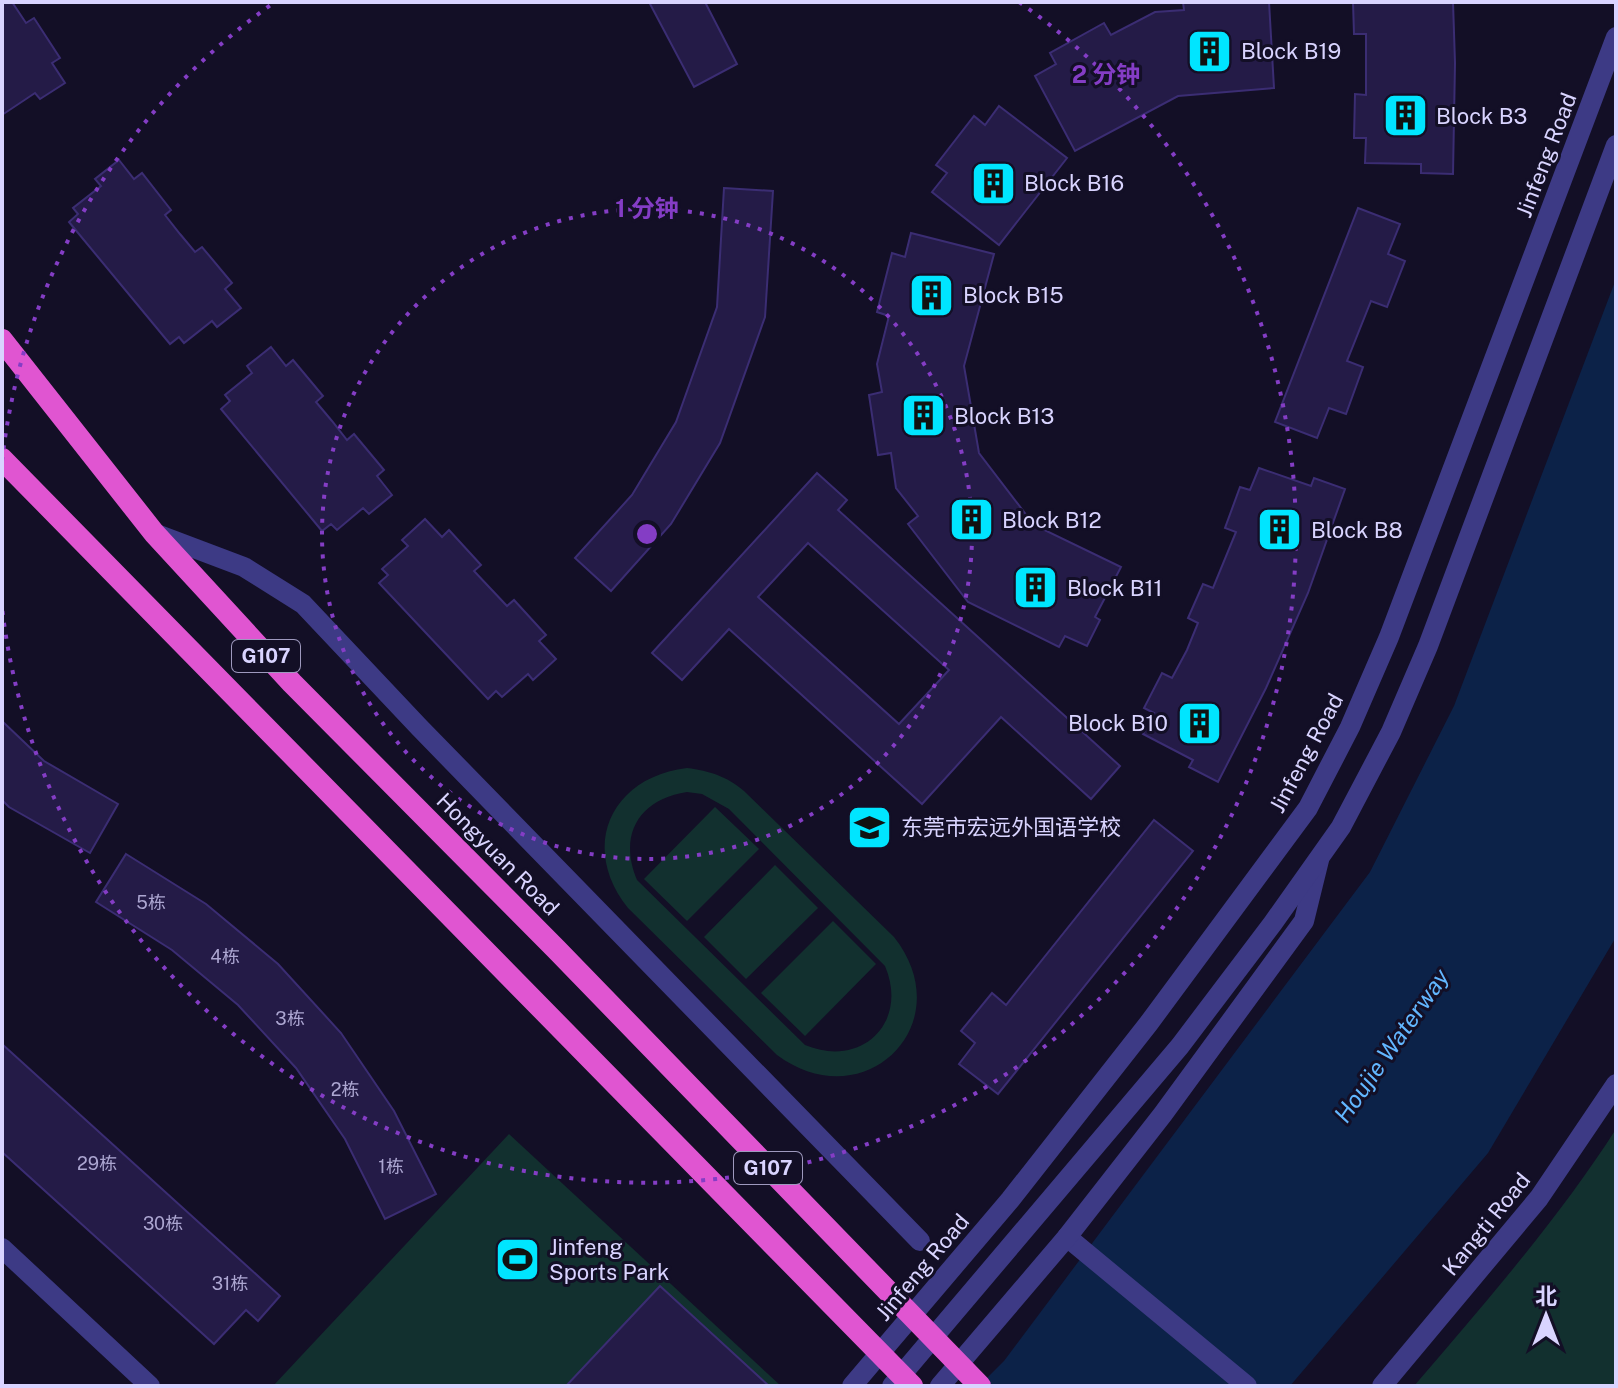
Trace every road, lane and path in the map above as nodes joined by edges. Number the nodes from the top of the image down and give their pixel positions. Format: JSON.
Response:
{"nodes":[{"id":1,"x":1616,"y":37,"type":"edge"},
{"id":2,"x":1616,"y":145,"type":"edge"},
{"id":3,"x":2,"y":340,"type":"edge"},
{"id":4,"x":2,"y":459,"type":"edge"},
{"id":5,"x":154,"y":533,"type":"junction"},
{"id":6,"x":1320,"y":856,"type":"junction"},
{"id":7,"x":1616,"y":1084,"type":"edge"},
{"id":8,"x":1067,"y":1237,"type":"junction"},
{"id":9,"x":920,"y":1241,"type":"dead end"},
{"id":10,"x":2,"y":1248,"type":"edge"},
{"id":11,"x":150,"y":1386,"type":"edge"},
{"id":12,"x":852,"y":1386,"type":"edge"},
{"id":13,"x":892,"y":1386,"type":"edge"},
{"id":14,"x":912,"y":1386,"type":"edge"},
{"id":15,"x":940,"y":1386,"type":"edge"},
{"id":16,"x":980,"y":1386,"type":"edge"},
{"id":17,"x":1247,"y":1386,"type":"edge"},
{"id":18,"x":1382,"y":1386,"type":"edge"}],
"edges":[{"from":1,"to":12,"type":"street","name":"Jinfeng Road"},
{"from":2,"to":6,"type":"street"},
{"from":3,"to":5,"type":"highway","name":"Hongyuan Road","number":"G107"},
{"from":4,"to":14,"type":"highway","number":"G107"},
{"from":5,"to":9,"type":"street"},
{"from":5,"to":16,"type":"highway","name":"Hongyuan Road","number":"G107"},
{"from":6,"to":8,"type":"street"},
{"from":6,"to":13,"type":"street"},
{"from":7,"to":18,"type":"street","name":"Kangti Road"},
{"from":8,"to":15,"type":"street"},
{"from":8,"to":17,"type":"street"},
{"from":10,"to":11,"type":"street"}]}
